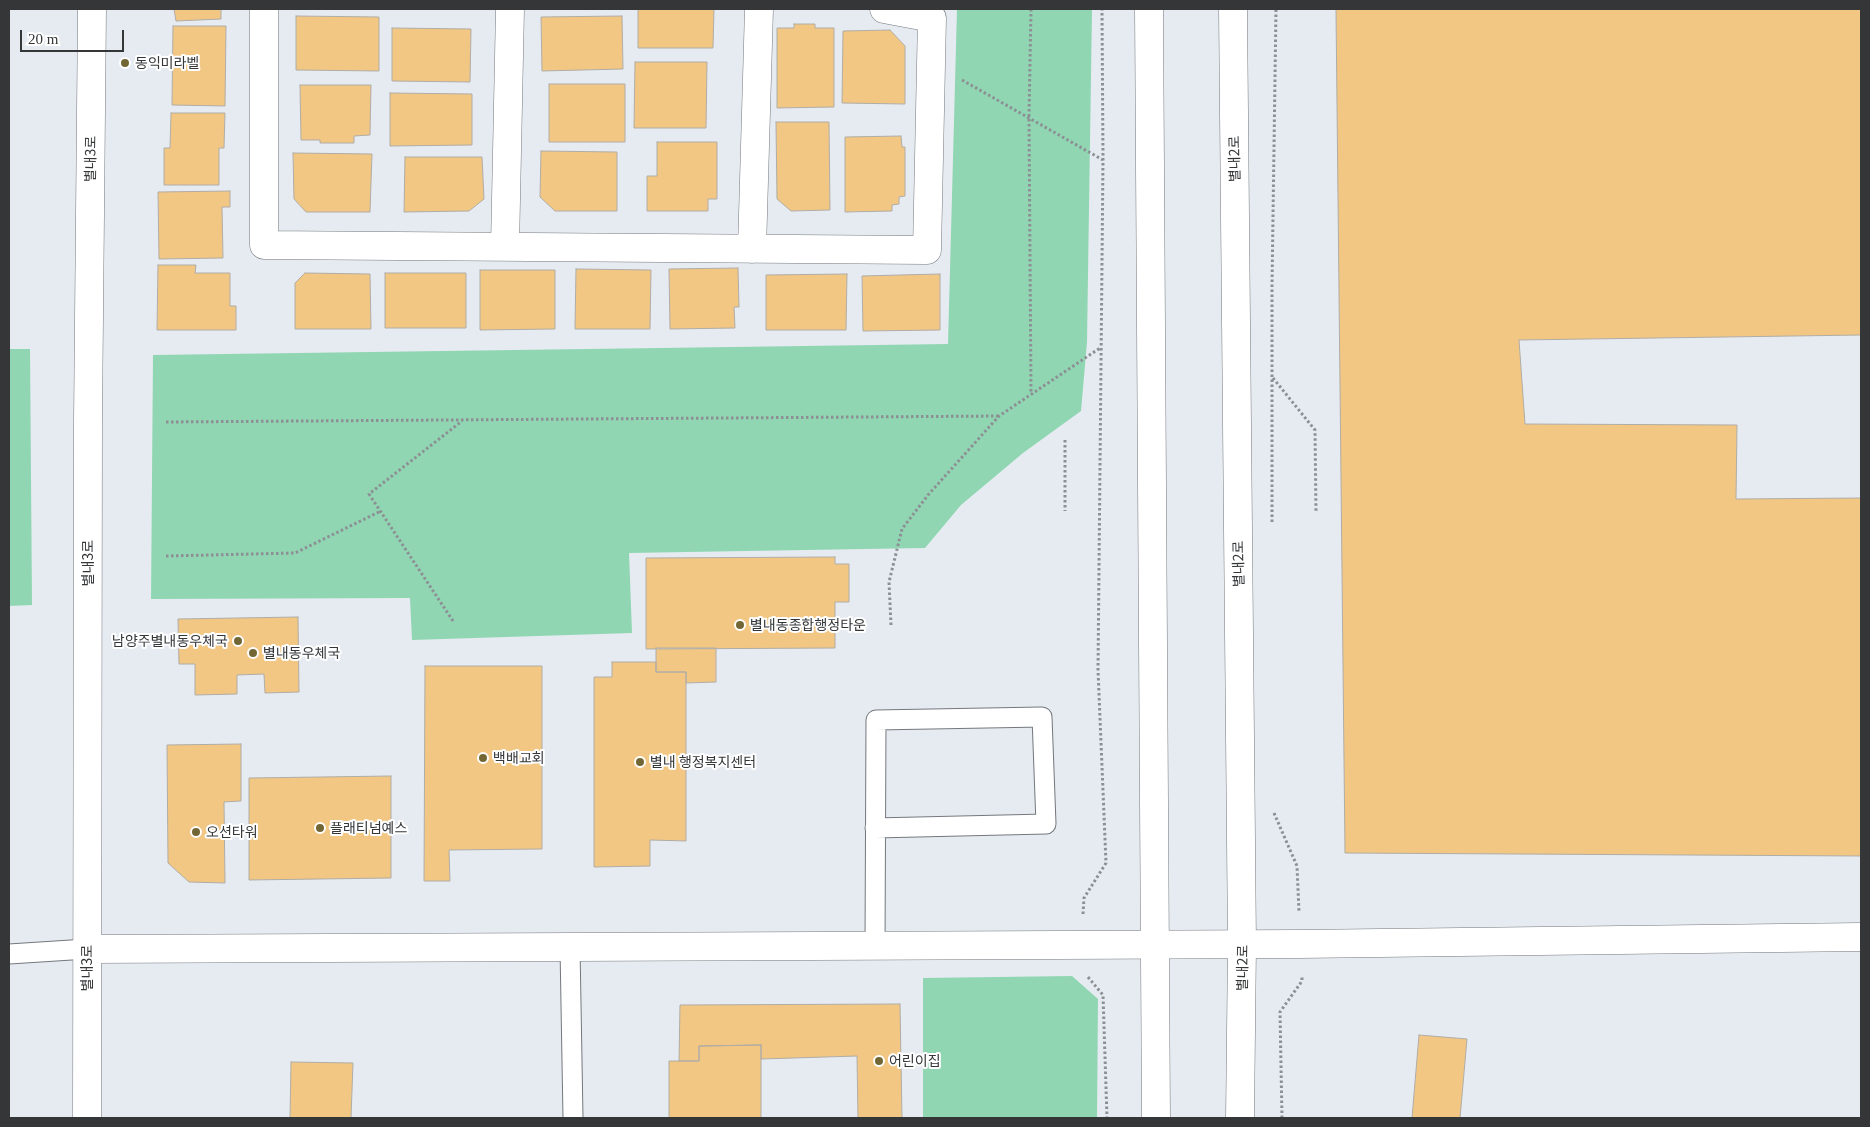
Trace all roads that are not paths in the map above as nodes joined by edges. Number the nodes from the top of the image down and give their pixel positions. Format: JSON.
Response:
{"nodes":[{"id":1,"x":92,"y":9,"type":"edge"},
{"id":2,"x":264,"y":9,"type":"edge"},
{"id":3,"x":510,"y":9,"type":"edge"},
{"id":4,"x":759,"y":9,"type":"edge"},
{"id":5,"x":884,"y":9,"type":"edge"},
{"id":6,"x":1149,"y":9,"type":"edge"},
{"id":7,"x":1233,"y":9,"type":"edge"},
{"id":8,"x":505,"y":247,"type":"junction"},
{"id":9,"x":752,"y":249,"type":"junction"},
{"id":10,"x":875,"y":828,"type":"junction"},
{"id":11,"x":1861,"y":937,"type":"edge"},
{"id":12,"x":1156,"y":945,"type":"junction"},
{"id":13,"x":1242,"y":945,"type":"junction"},
{"id":14,"x":875,"y":946,"type":"junction"},
{"id":15,"x":570,"y":947,"type":"junction"},
{"id":16,"x":87,"y":949,"type":"junction"},
{"id":17,"x":9,"y":954,"type":"edge"},
{"id":18,"x":87,"y":1118,"type":"edge"},
{"id":19,"x":573,"y":1118,"type":"edge"},
{"id":20,"x":1156,"y":1118,"type":"edge"},
{"id":21,"x":1240,"y":1118,"type":"edge"}],
"edges":[{"from":1,"to":16,"type":"street","name":"별내3로"},
{"from":2,"to":8,"type":"street"},
{"from":3,"to":8,"type":"street"},
{"from":4,"to":9,"type":"street"},
{"from":5,"to":9,"type":"street"},
{"from":6,"to":12,"type":"street"},
{"from":7,"to":13,"type":"street","name":"별내2로"},
{"from":8,"to":9,"type":"street"},
{"from":10,"to":10,"type":"lane"},
{"from":10,"to":14,"type":"lane"},
{"from":11,"to":13,"type":"street"},
{"from":12,"to":13,"type":"street"},
{"from":12,"to":14,"type":"street"},
{"from":12,"to":20,"type":"street"},
{"from":13,"to":21,"type":"street","name":"별내2로"},
{"from":14,"to":15,"type":"street"},
{"from":15,"to":16,"type":"street"},
{"from":15,"to":19,"type":"lane"},
{"from":16,"to":17,"type":"lane"},
{"from":16,"to":18,"type":"street","name":"별내3로"}]}
